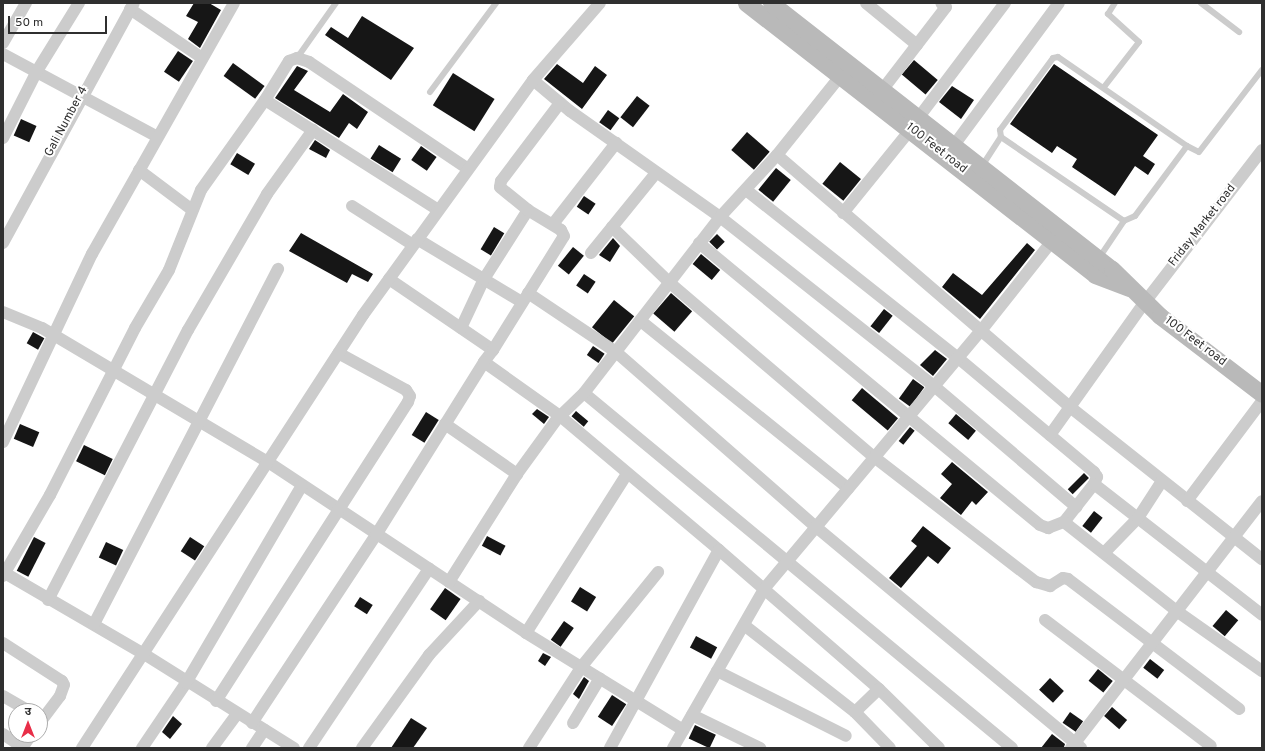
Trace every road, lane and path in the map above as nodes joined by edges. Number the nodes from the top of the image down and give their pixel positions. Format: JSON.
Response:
{"nodes":[{"id":1,"x":26,"y":3,"type":"edge"},
{"id":2,"x":78,"y":3,"type":"edge"},
{"id":3,"x":234,"y":3,"type":"edge"},
{"id":4,"x":336,"y":3,"type":"edge"},
{"id":5,"x":496,"y":3,"type":"edge"},
{"id":6,"x":600,"y":3,"type":"edge"},
{"id":7,"x":746,"y":3,"type":"edge"},
{"id":8,"x":771,"y":3,"type":"edge"},
{"id":9,"x":866,"y":3,"type":"edge"},
{"id":10,"x":1005,"y":3,"type":"edge"},
{"id":11,"x":1059,"y":3,"type":"edge"},
{"id":12,"x":1115,"y":3,"type":"edge"},
{"id":13,"x":1201,"y":3,"type":"edge"},
{"id":14,"x":946,"y":4,"type":"edge"},
{"id":15,"x":132,"y":6,"type":"edge"},
{"id":16,"x":1239,"y":32,"type":"dead end"},
{"id":17,"x":3,"y":43,"type":"edge"},
{"id":18,"x":917,"y":45,"type":"junction"},
{"id":19,"x":3,"y":54,"type":"edge"},
{"id":20,"x":202,"y":58,"type":"junction"},
{"id":21,"x":297,"y":58,"type":"junction"},
{"id":22,"x":846,"y":69,"type":"junction"},
{"id":23,"x":1262,"y":70,"type":"edge"},
{"id":24,"x":37,"y":71,"type":"junction"},
{"id":25,"x":533,"y":80,"type":"junction"},
{"id":26,"x":1104,"y":87,"type":"junction"},
{"id":27,"x":883,"y":89,"type":"junction"},
{"id":28,"x":430,"y":92,"type":"dead end"},
{"id":29,"x":82,"y":94,"type":"junction"},
{"id":30,"x":266,"y":100,"type":"junction"},
{"id":31,"x":560,"y":103,"type":"junction"},
{"id":32,"x":915,"y":123,"type":"junction"},
{"id":33,"x":313,"y":130,"type":"junction"},
{"id":34,"x":156,"y":136,"type":"junction"},
{"id":35,"x":1001,"y":137,"type":"junction"},
{"id":36,"x":3,"y":138,"type":"edge"},
{"id":37,"x":616,"y":143,"type":"junction"},
{"id":38,"x":1186,"y":146,"type":"junction"},
{"id":39,"x":1262,"y":150,"type":"edge"},
{"id":40,"x":950,"y":151,"type":"junction"},
{"id":41,"x":777,"y":155,"type":"junction"},
{"id":42,"x":982,"y":166,"type":"junction"},
{"id":43,"x":468,"y":168,"type":"junction"},
{"id":44,"x":139,"y":170,"type":"junction"},
{"id":45,"x":656,"y":173,"type":"junction"},
{"id":46,"x":746,"y":190,"type":"junction"},
{"id":47,"x":352,"y":206,"type":"dead end"},
{"id":48,"x":191,"y":209,"type":"junction"},
{"id":49,"x":438,"y":210,"type":"junction"},
{"id":50,"x":528,"y":210,"type":"junction"},
{"id":51,"x":844,"y":213,"type":"junction"},
{"id":52,"x":720,"y":217,"type":"junction"},
{"id":53,"x":1124,"y":221,"type":"junction"},
{"id":54,"x":554,"y":224,"type":"junction"},
{"id":55,"x":612,"y":227,"type":"junction"},
{"id":56,"x":1057,"y":234,"type":"junction"},
{"id":57,"x":415,"y":242,"type":"junction"},
{"id":58,"x":3,"y":243,"type":"edge"},
{"id":59,"x":699,"y":243,"type":"junction"},
{"id":60,"x":591,"y":253,"type":"dead end"},
{"id":61,"x":1099,"y":258,"type":"junction"},
{"id":62,"x":278,"y":269,"type":"dead end"},
{"id":63,"x":389,"y":279,"type":"junction"},
{"id":64,"x":484,"y":279,"type":"junction"},
{"id":65,"x":670,"y":283,"type":"junction"},
{"id":66,"x":1130,"y":288,"type":"junction"},
{"id":67,"x":525,"y":297,"type":"junction"},
{"id":68,"x":1145,"y":302,"type":"junction"},
{"id":69,"x":3,"y":312,"type":"edge"},
{"id":70,"x":642,"y":322,"type":"junction"},
{"id":71,"x":461,"y":328,"type":"junction"},
{"id":72,"x":980,"y":332,"type":"junction"},
{"id":73,"x":52,"y":334,"type":"junction"},
{"id":74,"x":493,"y":350,"type":"junction"},
{"id":75,"x":616,"y":352,"type":"junction"},
{"id":76,"x":338,"y":353,"type":"junction"},
{"id":77,"x":958,"y":358,"type":"junction"},
{"id":78,"x":484,"y":362,"type":"junction"},
{"id":79,"x":115,"y":371,"type":"junction"},
{"id":80,"x":934,"y":386,"type":"junction"},
{"id":81,"x":584,"y":392,"type":"junction"},
{"id":82,"x":1262,"y":394,"type":"edge"},
{"id":83,"x":154,"y":395,"type":"junction"},
{"id":84,"x":1262,"y":401,"type":"edge"},
{"id":85,"x":1070,"y":408,"type":"junction"},
{"id":86,"x":909,"y":414,"type":"junction"},
{"id":87,"x":560,"y":416,"type":"junction"},
{"id":88,"x":198,"y":421,"type":"junction"},
{"id":89,"x":445,"y":424,"type":"junction"},
{"id":90,"x":1050,"y":435,"type":"junction"},
{"id":91,"x":3,"y":442,"type":"edge"},
{"id":92,"x":874,"y":457,"type":"junction"},
{"id":93,"x":268,"y":462,"type":"junction"},
{"id":94,"x":517,"y":474,"type":"junction"},
{"id":95,"x":627,"y":474,"type":"junction"},
{"id":96,"x":1162,"y":481,"type":"junction"},
{"id":97,"x":1094,"y":484,"type":"junction"},
{"id":98,"x":302,"y":485,"type":"junction"},
{"id":99,"x":848,"y":488,"type":"junction"},
{"id":100,"x":1187,"y":501,"type":"junction"},
{"id":101,"x":1262,"y":501,"type":"edge"},
{"id":102,"x":1076,"y":507,"type":"junction"},
{"id":103,"x":338,"y":510,"type":"junction"},
{"id":104,"x":1138,"y":518,"type":"junction"},
{"id":105,"x":1064,"y":522,"type":"junction"},
{"id":106,"x":816,"y":527,"type":"junction"},
{"id":107,"x":376,"y":535,"type":"junction"},
{"id":108,"x":1234,"y":537,"type":"junction"},
{"id":109,"x":719,"y":550,"type":"junction"},
{"id":110,"x":1104,"y":553,"type":"junction"},
{"id":111,"x":1262,"y":559,"type":"edge"},
{"id":112,"x":788,"y":561,"type":"junction"},
{"id":113,"x":428,"y":568,"type":"junction"},
{"id":114,"x":658,"y":572,"type":"dead end"},
{"id":115,"x":4,"y":574,"type":"edge"},
{"id":116,"x":1206,"y":574,"type":"junction"},
{"id":117,"x":449,"y":582,"type":"junction"},
{"id":118,"x":764,"y":589,"type":"junction"},
{"id":119,"x":48,"y":600,"type":"junction"},
{"id":120,"x":479,"y":602,"type":"junction"},
{"id":121,"x":1178,"y":612,"type":"junction"},
{"id":122,"x":1262,"y":615,"type":"edge"},
{"id":123,"x":1046,"y":620,"type":"dead end"},
{"id":124,"x":94,"y":624,"type":"junction"},
{"id":125,"x":744,"y":625,"type":"junction"},
{"id":126,"x":526,"y":633,"type":"junction"},
{"id":127,"x":3,"y":643,"type":"edge"},
{"id":128,"x":1153,"y":644,"type":"junction"},
{"id":129,"x":144,"y":654,"type":"junction"},
{"id":130,"x":582,"y":666,"type":"junction"},
{"id":131,"x":717,"y":671,"type":"junction"},
{"id":132,"x":1262,"y":671,"type":"edge"},
{"id":133,"x":600,"y":678,"type":"junction"},
{"id":134,"x":1125,"y":679,"type":"junction"},
{"id":135,"x":186,"y":683,"type":"junction"},
{"id":136,"x":878,"y":689,"type":"junction"},
{"id":137,"x":3,"y":696,"type":"edge"},
{"id":138,"x":216,"y":702,"type":"junction"},
{"id":139,"x":636,"y":702,"type":"junction"},
{"id":140,"x":15,"y":703,"type":"edge"},
{"id":141,"x":1239,"y":709,"type":"dead end"},
{"id":142,"x":48,"y":711,"type":"edge"},
{"id":143,"x":855,"y":712,"type":"junction"},
{"id":144,"x":237,"y":714,"type":"junction"},
{"id":145,"x":692,"y":715,"type":"junction"},
{"id":146,"x":252,"y":723,"type":"junction"},
{"id":147,"x":573,"y":723,"type":"dead end"},
{"id":148,"x":264,"y":730,"type":"junction"},
{"id":149,"x":683,"y":730,"type":"junction"},
{"id":150,"x":3,"y":734,"type":"edge"},
{"id":151,"x":846,"y":736,"type":"dead end"},
{"id":152,"x":931,"y":746,"type":"edge"},
{"id":153,"x":1075,"y":746,"type":"edge"},
{"id":154,"x":1211,"y":746,"type":"dead end"},
{"id":155,"x":22,"y":748,"type":"edge"},
{"id":156,"x":82,"y":748,"type":"edge"},
{"id":157,"x":142,"y":748,"type":"edge"},
{"id":158,"x":212,"y":748,"type":"edge"},
{"id":159,"x":252,"y":748,"type":"edge"},
{"id":160,"x":294,"y":748,"type":"edge"},
{"id":161,"x":308,"y":748,"type":"edge"},
{"id":162,"x":362,"y":748,"type":"edge"},
{"id":163,"x":529,"y":748,"type":"edge"},
{"id":164,"x":610,"y":748,"type":"edge"},
{"id":165,"x":673,"y":748,"type":"edge"},
{"id":166,"x":760,"y":748,"type":"edge"},
{"id":167,"x":890,"y":748,"type":"edge"},
{"id":168,"x":1012,"y":748,"type":"edge"}],
"edges":[{"from":1,"to":17,"type":"street"},
{"from":2,"to":24,"type":"street"},
{"from":3,"to":20,"type":"street"},
{"from":4,"to":21,"type":"lane"},
{"from":5,"to":28,"type":"lane"},
{"from":6,"to":25,"type":"street"},
{"from":7,"to":22,"type":"street","name":"100 Feet road"},
{"from":8,"to":22,"type":"street","name":"100 Feet road"},
{"from":9,"to":18,"type":"street"},
{"from":10,"to":32,"type":"street"},
{"from":11,"to":40,"type":"street"},
{"from":12,"to":26,"type":"lane"},
{"from":13,"to":16,"type":"lane"},
{"from":14,"to":18,"type":"street"},
{"from":15,"to":20,"type":"street"},
{"from":15,"to":29,"type":"street","name":"Gali Number 4"},
{"from":18,"to":27,"type":"street"},
{"from":19,"to":24,"type":"street"},
{"from":20,"to":34,"type":"street"},
{"from":21,"to":30,"type":"street"},
{"from":21,"to":43,"type":"street"},
{"from":22,"to":27,"type":"street","name":"100 Feet road"},
{"from":22,"to":32,"type":"street","name":"100 Feet road"},
{"from":22,"to":41,"type":"street"},
{"from":23,"to":38,"type":"lane"},
{"from":24,"to":29,"type":"street"},
{"from":24,"to":36,"type":"street"},
{"from":25,"to":31,"type":"street"},
{"from":25,"to":43,"type":"street"},
{"from":26,"to":35,"type":"lane"},
{"from":26,"to":38,"type":"lane"},
{"from":27,"to":32,"type":"street","name":"100 Feet road"},
{"from":29,"to":34,"type":"street"},
{"from":29,"to":58,"type":"street","name":"Gali Number 4"},
{"from":30,"to":33,"type":"street"},
{"from":30,"to":48,"type":"street"},
{"from":31,"to":37,"type":"street"},
{"from":31,"to":50,"type":"street"},
{"from":32,"to":40,"type":"street","name":"100 Feet road"},
{"from":32,"to":51,"type":"street"},
{"from":33,"to":49,"type":"street"},
{"from":33,"to":83,"type":"street"},
{"from":34,"to":44,"type":"street"},
{"from":35,"to":42,"type":"lane"},
{"from":35,"to":53,"type":"lane"},
{"from":37,"to":45,"type":"street"},
{"from":37,"to":54,"type":"street"},
{"from":38,"to":53,"type":"lane"},
{"from":39,"to":68,"type":"street","name":"Friday Market road"},
{"from":40,"to":42,"type":"street","name":"100 Feet road"},
{"from":40,"to":56,"type":"street","name":"100 Feet road"},
{"from":41,"to":46,"type":"street"},
{"from":41,"to":51,"type":"street"},
{"from":42,"to":56,"type":"street","name":"100 Feet road"},
{"from":43,"to":49,"type":"street"},
{"from":44,"to":48,"type":"street"},
{"from":44,"to":73,"type":"street"},
{"from":45,"to":52,"type":"street"},
{"from":45,"to":55,"type":"street"},
{"from":46,"to":52,"type":"street"},
{"from":46,"to":77,"type":"street"},
{"from":47,"to":57,"type":"street"},
{"from":48,"to":79,"type":"street"},
{"from":49,"to":57,"type":"street"},
{"from":50,"to":54,"type":"street"},
{"from":50,"to":64,"type":"street"},
{"from":51,"to":72,"type":"street"},
{"from":52,"to":59,"type":"street"},
{"from":52,"to":80,"type":"street"},
{"from":53,"to":61,"type":"lane"},
{"from":54,"to":67,"type":"street"},
{"from":55,"to":60,"type":"street"},
{"from":55,"to":65,"type":"street"},
{"from":56,"to":61,"type":"street","name":"100 Feet road"},
{"from":56,"to":66,"type":"street","name":"100 Feet road"},
{"from":56,"to":72,"type":"street"},
{"from":57,"to":63,"type":"street"},
{"from":57,"to":64,"type":"street"},
{"from":59,"to":65,"type":"street"},
{"from":59,"to":86,"type":"street"},
{"from":61,"to":66,"type":"street","name":"100 Feet road"},
{"from":62,"to":88,"type":"street"},
{"from":63,"to":71,"type":"street"},
{"from":63,"to":76,"type":"street"},
{"from":64,"to":67,"type":"street"},
{"from":64,"to":71,"type":"street"},
{"from":65,"to":70,"type":"street"},
{"from":65,"to":92,"type":"street"},
{"from":66,"to":68,"type":"street","name":"100 Feet road"},
{"from":67,"to":74,"type":"street"},
{"from":67,"to":75,"type":"street"},
{"from":68,"to":82,"type":"street","name":"100 Feet road"},
{"from":68,"to":85,"type":"street","name":"Friday Market road"},
{"from":69,"to":73,"type":"street"},
{"from":70,"to":75,"type":"street"},
{"from":70,"to":99,"type":"street"},
{"from":71,"to":74,"type":"street"},
{"from":72,"to":77,"type":"street"},
{"from":72,"to":85,"type":"street"},
{"from":73,"to":79,"type":"street"},
{"from":73,"to":91,"type":"street"},
{"from":74,"to":78,"type":"street"},
{"from":75,"to":81,"type":"street"},
{"from":75,"to":106,"type":"street"},
{"from":76,"to":93,"type":"street"},
{"from":76,"to":103,"type":"street"},
{"from":77,"to":80,"type":"street"},
{"from":77,"to":90,"type":"street"},
{"from":78,"to":87,"type":"street"},
{"from":78,"to":89,"type":"street"},
{"from":79,"to":83,"type":"street"},
{"from":79,"to":115,"type":"street"},
{"from":80,"to":86,"type":"street"},
{"from":80,"to":102,"type":"street"},
{"from":81,"to":87,"type":"street"},
{"from":81,"to":112,"type":"street"},
{"from":83,"to":88,"type":"street"},
{"from":83,"to":119,"type":"street"},
{"from":84,"to":100,"type":"street"},
{"from":85,"to":90,"type":"street","name":"Friday Market road"},
{"from":85,"to":96,"type":"street"},
{"from":86,"to":92,"type":"street"},
{"from":86,"to":105,"type":"street"},
{"from":87,"to":94,"type":"street"},
{"from":87,"to":95,"type":"street"},
{"from":88,"to":93,"type":"street"},
{"from":88,"to":124,"type":"street"},
{"from":89,"to":94,"type":"street"},
{"from":89,"to":107,"type":"street"},
{"from":90,"to":97,"type":"street"},
{"from":92,"to":99,"type":"street"},
{"from":92,"to":128,"type":"street"},
{"from":93,"to":98,"type":"street"},
{"from":93,"to":129,"type":"street"},
{"from":94,"to":117,"type":"street"},
{"from":95,"to":109,"type":"street"},
{"from":95,"to":126,"type":"street"},
{"from":96,"to":100,"type":"street"},
{"from":96,"to":104,"type":"street"},
{"from":97,"to":102,"type":"street"},
{"from":97,"to":104,"type":"street"},
{"from":98,"to":103,"type":"street"},
{"from":98,"to":135,"type":"street"},
{"from":99,"to":106,"type":"street"},
{"from":100,"to":108,"type":"street"},
{"from":101,"to":108,"type":"street"},
{"from":102,"to":105,"type":"street"},
{"from":103,"to":107,"type":"street"},
{"from":103,"to":138,"type":"street"},
{"from":104,"to":110,"type":"street"},
{"from":104,"to":116,"type":"street"},
{"from":105,"to":110,"type":"street"},
{"from":106,"to":112,"type":"street"},
{"from":106,"to":153,"type":"street"},
{"from":107,"to":113,"type":"street"},
{"from":107,"to":146,"type":"street"},
{"from":108,"to":111,"type":"street"},
{"from":108,"to":116,"type":"street"},
{"from":109,"to":118,"type":"street"},
{"from":109,"to":139,"type":"street"},
{"from":110,"to":121,"type":"street"},
{"from":112,"to":118,"type":"street"},
{"from":112,"to":168,"type":"street"},
{"from":113,"to":117,"type":"street"},
{"from":113,"to":161,"type":"street"},
{"from":114,"to":130,"type":"street"},
{"from":115,"to":119,"type":"street"},
{"from":116,"to":121,"type":"street"},
{"from":116,"to":122,"type":"street"},
{"from":117,"to":120,"type":"street"},
{"from":118,"to":125,"type":"street"},
{"from":118,"to":136,"type":"street"},
{"from":119,"to":124,"type":"street"},
{"from":120,"to":126,"type":"street"},
{"from":120,"to":162,"type":"street"},
{"from":121,"to":128,"type":"street"},
{"from":121,"to":132,"type":"street"},
{"from":123,"to":134,"type":"street"},
{"from":124,"to":129,"type":"street"},
{"from":125,"to":131,"type":"street"},
{"from":125,"to":143,"type":"street"},
{"from":126,"to":130,"type":"street"},
{"from":127,"to":142,"type":"street"},
{"from":128,"to":134,"type":"street"},
{"from":128,"to":141,"type":"street"},
{"from":129,"to":135,"type":"street"},
{"from":129,"to":156,"type":"street"},
{"from":130,"to":133,"type":"street"},
{"from":130,"to":163,"type":"street"},
{"from":131,"to":145,"type":"street"},
{"from":131,"to":151,"type":"street"},
{"from":133,"to":139,"type":"street"},
{"from":133,"to":147,"type":"street"},
{"from":134,"to":153,"type":"street"},
{"from":134,"to":154,"type":"street"},
{"from":135,"to":138,"type":"street"},
{"from":135,"to":157,"type":"street"},
{"from":136,"to":143,"type":"street"},
{"from":136,"to":152,"type":"street"},
{"from":137,"to":140,"type":"street"},
{"from":138,"to":144,"type":"street"},
{"from":139,"to":149,"type":"street"},
{"from":139,"to":164,"type":"street"},
{"from":143,"to":167,"type":"street"},
{"from":144,"to":146,"type":"street"},
{"from":144,"to":158,"type":"street"},
{"from":145,"to":149,"type":"street"},
{"from":145,"to":166,"type":"street"},
{"from":146,"to":148,"type":"street"},
{"from":148,"to":159,"type":"street"},
{"from":148,"to":160,"type":"street"},
{"from":149,"to":165,"type":"street"},
{"from":150,"to":155,"type":"street"}]}
